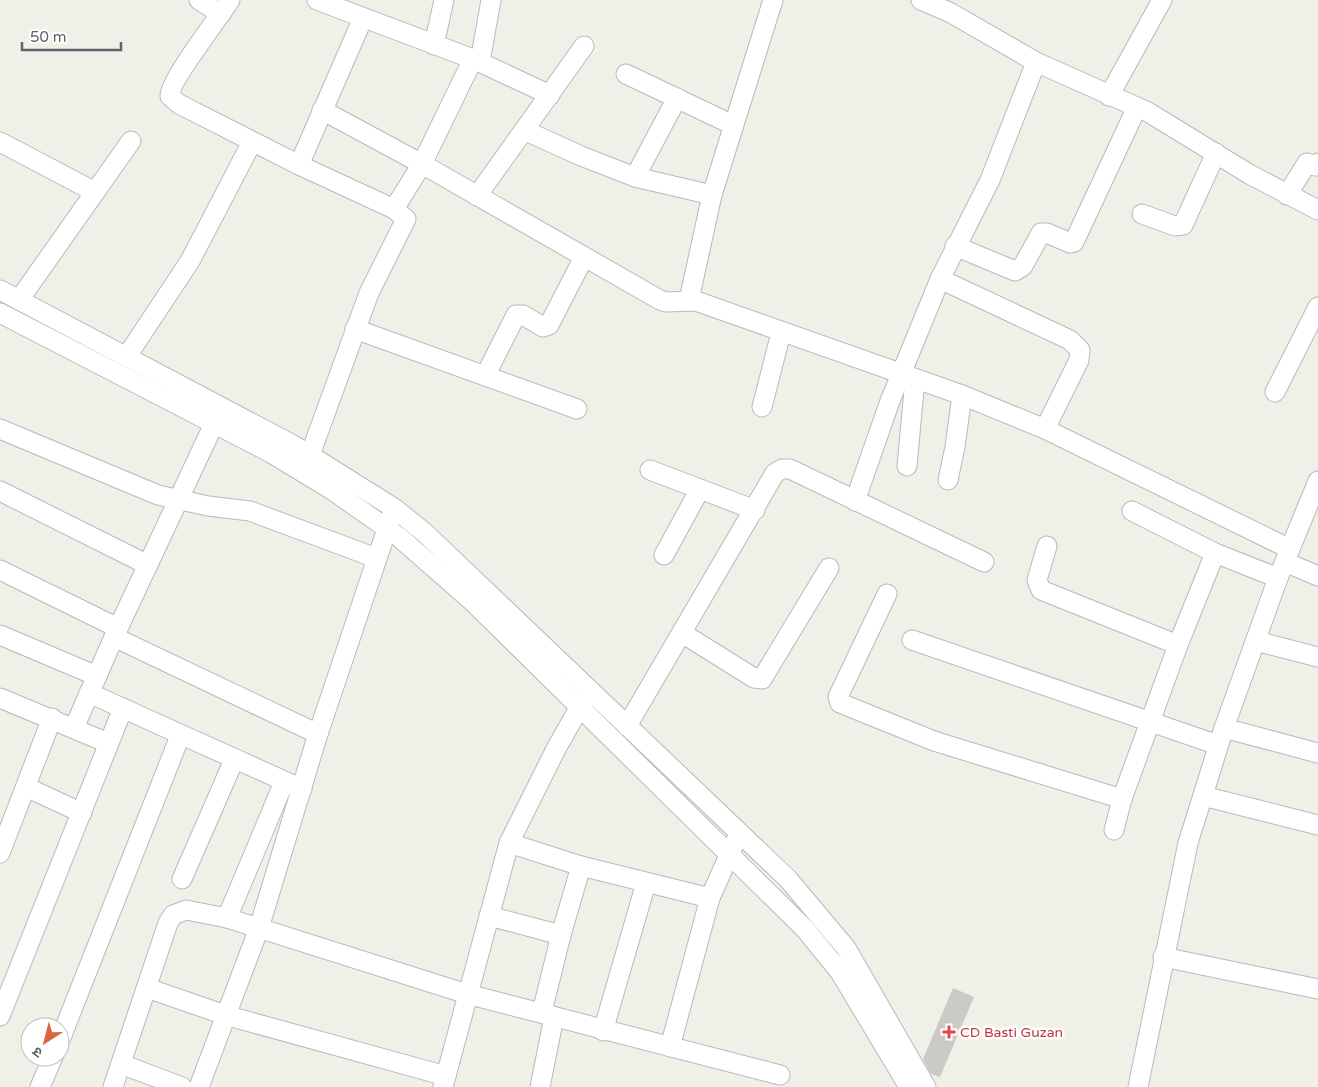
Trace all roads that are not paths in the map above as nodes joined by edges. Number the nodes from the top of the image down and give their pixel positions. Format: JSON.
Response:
{"nodes":[{"id":1,"x":199,"y":0,"type":"edge"},
{"id":2,"x":444,"y":0,"type":"edge"},
{"id":3,"x":490,"y":0,"type":"edge"},
{"id":4,"x":773,"y":0,"type":"edge"},
{"id":5,"x":921,"y":0,"type":"edge"},
{"id":6,"x":1162,"y":0,"type":"edge"},
{"id":7,"x":327,"y":2,"type":"edge"},
{"id":8,"x":226,"y":7,"type":"edge"},
{"id":9,"x":955,"y":7,"type":"edge"},
{"id":10,"x":363,"y":18,"type":"junction"},
{"id":11,"x":434,"y":45,"type":"junction"},
{"id":12,"x":584,"y":46,"type":"dead end"},
{"id":13,"x":476,"y":60,"type":"junction"},
{"id":14,"x":1036,"y":62,"type":"junction"},
{"id":15,"x":626,"y":74,"type":"dead end"},
{"id":16,"x":550,"y":95,"type":"junction"},
{"id":17,"x":1109,"y":96,"type":"junction"},
{"id":18,"x":676,"y":98,"type":"junction"},
{"id":19,"x":1137,"y":107,"type":"junction"},
{"id":20,"x":322,"y":110,"type":"junction"},
{"id":21,"x":733,"y":125,"type":"junction"},
{"id":22,"x":526,"y":131,"type":"junction"},
{"id":23,"x":130,"y":141,"type":"dead end"},
{"id":24,"x":0,"y":142,"type":"edge"},
{"id":25,"x":252,"y":142,"type":"junction"},
{"id":26,"x":1216,"y":153,"type":"junction"},
{"id":27,"x":1318,"y":163,"type":"edge"},
{"id":28,"x":299,"y":164,"type":"junction"},
{"id":29,"x":422,"y":164,"type":"junction"},
{"id":30,"x":635,"y":177,"type":"junction"},
{"id":31,"x":95,"y":192,"type":"junction"},
{"id":32,"x":1288,"y":194,"type":"junction"},
{"id":33,"x":478,"y":196,"type":"junction"},
{"id":34,"x":712,"y":196,"type":"junction"},
{"id":35,"x":394,"y":209,"type":"junction"},
{"id":36,"x":1318,"y":210,"type":"edge"},
{"id":37,"x":1142,"y":214,"type":"dead end"},
{"id":38,"x":955,"y":246,"type":"junction"},
{"id":39,"x":584,"y":257,"type":"junction"},
{"id":40,"x":940,"y":279,"type":"junction"},
{"id":41,"x":0,"y":290,"type":"edge"},
{"id":42,"x":20,"y":300,"type":"junction"},
{"id":43,"x":689,"y":300,"type":"junction"},
{"id":44,"x":1318,"y":308,"type":"edge"},
{"id":45,"x":0,"y":313,"type":"edge"},
{"id":46,"x":354,"y":329,"type":"junction"},
{"id":47,"x":781,"y":333,"type":"junction"},
{"id":48,"x":127,"y":356,"type":"junction"},
{"id":49,"x":485,"y":376,"type":"junction"},
{"id":50,"x":908,"y":376,"type":"junction"},
{"id":51,"x":1275,"y":392,"type":"dead end"},
{"id":52,"x":962,"y":395,"type":"junction"},
{"id":53,"x":762,"y":407,"type":"dead end"},
{"id":54,"x":577,"y":409,"type":"dead end"},
{"id":55,"x":219,"y":414,"type":"junction"},
{"id":56,"x":0,"y":429,"type":"edge"},
{"id":57,"x":1045,"y":429,"type":"junction"},
{"id":58,"x":310,"y":455,"type":"junction"},
{"id":59,"x":907,"y":466,"type":"dead end"},
{"id":60,"x":650,"y":470,"type":"dead end"},
{"id":61,"x":948,"y":480,"type":"dead end"},
{"id":62,"x":1318,"y":481,"type":"edge"},
{"id":63,"x":700,"y":489,"type":"junction"},
{"id":64,"x":0,"y":492,"type":"edge"},
{"id":65,"x":179,"y":501,"type":"junction"},
{"id":66,"x":855,"y":501,"type":"junction"},
{"id":67,"x":394,"y":508,"type":"junction"},
{"id":68,"x":755,"y":510,"type":"junction"},
{"id":69,"x":1132,"y":511,"type":"dead end"},
{"id":70,"x":386,"y":528,"type":"junction"},
{"id":71,"x":1047,"y":546,"type":"dead end"},
{"id":72,"x":1215,"y":554,"type":"junction"},
{"id":73,"x":664,"y":555,"type":"dead end"},
{"id":74,"x":376,"y":558,"type":"junction"},
{"id":75,"x":984,"y":562,"type":"dead end"},
{"id":76,"x":1284,"y":563,"type":"junction"},
{"id":77,"x":148,"y":565,"type":"junction"},
{"id":78,"x":829,"y":568,"type":"dead end"},
{"id":79,"x":0,"y":570,"type":"edge"},
{"id":80,"x":1318,"y":576,"type":"edge"},
{"id":81,"x":887,"y":594,"type":"dead end"},
{"id":82,"x":116,"y":632,"type":"junction"},
{"id":83,"x":682,"y":633,"type":"junction"},
{"id":84,"x":0,"y":635,"type":"edge"},
{"id":85,"x":912,"y":640,"type":"dead end"},
{"id":86,"x":1256,"y":641,"type":"junction"},
{"id":87,"x":1178,"y":645,"type":"junction"},
{"id":88,"x":1318,"y":656,"type":"edge"},
{"id":89,"x":97,"y":676,"type":"junction"},
{"id":90,"x":590,"y":691,"type":"junction"},
{"id":91,"x":89,"y":693,"type":"junction"},
{"id":92,"x":0,"y":698,"type":"edge"},
{"id":93,"x":579,"y":707,"type":"junction"},
{"id":94,"x":124,"y":708,"type":"junction"},
{"id":95,"x":52,"y":718,"type":"junction"},
{"id":96,"x":1150,"y":723,"type":"junction"},
{"id":97,"x":627,"y":726,"type":"junction"},
{"id":98,"x":74,"y":728,"type":"junction"},
{"id":99,"x":318,"y":734,"type":"junction"},
{"id":100,"x":180,"y":736,"type":"junction"},
{"id":101,"x":1221,"y":736,"type":"junction"},
{"id":102,"x":108,"y":743,"type":"junction"},
{"id":103,"x":1318,"y":753,"type":"edge"},
{"id":104,"x":234,"y":760,"type":"junction"},
{"id":105,"x":284,"y":782,"type":"junction"},
{"id":106,"x":26,"y":787,"type":"junction"},
{"id":107,"x":302,"y":789,"type":"junction"},
{"id":108,"x":1203,"y":796,"type":"junction"},
{"id":109,"x":1122,"y":799,"type":"junction"},
{"id":110,"x":82,"y":813,"type":"junction"},
{"id":111,"x":1318,"y":825,"type":"edge"},
{"id":112,"x":1114,"y":830,"type":"dead end"},
{"id":113,"x":739,"y":832,"type":"junction"},
{"id":114,"x":509,"y":843,"type":"junction"},
{"id":115,"x":730,"y":852,"type":"junction"},
{"id":116,"x":0,"y":853,"type":"edge"},
{"id":117,"x":582,"y":866,"type":"junction"},
{"id":118,"x":182,"y":879,"type":"dead end"},
{"id":119,"x":646,"y":883,"type":"junction"},
{"id":120,"x":710,"y":898,"type":"junction"},
{"id":121,"x":489,"y":916,"type":"junction"},
{"id":122,"x":228,"y":918,"type":"junction"},
{"id":123,"x":260,"y":928,"type":"junction"},
{"id":124,"x":561,"y":935,"type":"junction"},
{"id":125,"x":1163,"y":957,"type":"junction"},
{"id":126,"x":146,"y":988,"type":"junction"},
{"id":127,"x":1318,"y":989,"type":"edge"},
{"id":128,"x":467,"y":994,"type":"junction"},
{"id":129,"x":225,"y":1015,"type":"junction"},
{"id":130,"x":548,"y":1015,"type":"junction"},
{"id":131,"x":0,"y":1016,"type":"edge"},
{"id":132,"x":69,"y":1017,"type":"edge"},
{"id":133,"x":603,"y":1031,"type":"junction"},
{"id":134,"x":670,"y":1047,"type":"junction"},
{"id":135,"x":121,"y":1064,"type":"junction"},
{"id":136,"x":49,"y":1067,"type":"edge"},
{"id":137,"x":780,"y":1075,"type":"dead end"},
{"id":138,"x":445,"y":1082,"type":"edge"},
{"id":139,"x":40,"y":1087,"type":"edge"},
{"id":140,"x":113,"y":1087,"type":"edge"},
{"id":141,"x":182,"y":1087,"type":"edge"},
{"id":142,"x":199,"y":1087,"type":"edge"},
{"id":143,"x":540,"y":1087,"type":"edge"},
{"id":144,"x":908,"y":1087,"type":"edge"},
{"id":145,"x":926,"y":1087,"type":"edge"},
{"id":146,"x":1138,"y":1087,"type":"edge"}],
"edges":[{"from":1,"to":8,"type":"street"},
{"from":2,"to":11,"type":"street"},
{"from":3,"to":13,"type":"street"},
{"from":4,"to":21,"type":"street"},
{"from":5,"to":9,"type":"street"},
{"from":6,"to":17,"type":"street"},
{"from":7,"to":10,"type":"street"},
{"from":8,"to":25,"type":"street"},
{"from":9,"to":14,"type":"street"},
{"from":10,"to":11,"type":"street"},
{"from":10,"to":20,"type":"street"},
{"from":11,"to":13,"type":"street"},
{"from":12,"to":16,"type":"street"},
{"from":13,"to":16,"type":"street"},
{"from":13,"to":29,"type":"street"},
{"from":14,"to":17,"type":"street"},
{"from":14,"to":38,"type":"street"},
{"from":15,"to":18,"type":"street"},
{"from":16,"to":22,"type":"street"},
{"from":17,"to":19,"type":"street"},
{"from":18,"to":21,"type":"street"},
{"from":18,"to":30,"type":"street"},
{"from":19,"to":26,"type":"street"},
{"from":19,"to":38,"type":"street"},
{"from":20,"to":28,"type":"street"},
{"from":20,"to":29,"type":"street"},
{"from":21,"to":34,"type":"street"},
{"from":22,"to":30,"type":"street"},
{"from":22,"to":33,"type":"street"},
{"from":23,"to":31,"type":"street"},
{"from":24,"to":31,"type":"street"},
{"from":25,"to":28,"type":"street"},
{"from":25,"to":48,"type":"street"},
{"from":26,"to":32,"type":"street"},
{"from":26,"to":37,"type":"street"},
{"from":27,"to":32,"type":"street"},
{"from":28,"to":35,"type":"street"},
{"from":29,"to":33,"type":"street"},
{"from":29,"to":35,"type":"street"},
{"from":30,"to":34,"type":"street"},
{"from":31,"to":42,"type":"street"},
{"from":32,"to":36,"type":"street"},
{"from":33,"to":39,"type":"street"},
{"from":34,"to":43,"type":"street"},
{"from":35,"to":46,"type":"street"},
{"from":38,"to":40,"type":"street"},
{"from":39,"to":43,"type":"street"},
{"from":39,"to":49,"type":"street"},
{"from":40,"to":50,"type":"street"},
{"from":40,"to":57,"type":"street"},
{"from":41,"to":42,"type":"street"},
{"from":42,"to":48,"type":"street"},
{"from":43,"to":47,"type":"street"},
{"from":44,"to":51,"type":"street"},
{"from":45,"to":55,"type":"street"},
{"from":46,"to":49,"type":"street"},
{"from":46,"to":58,"type":"street"},
{"from":47,"to":50,"type":"street"},
{"from":47,"to":53,"type":"street"},
{"from":48,"to":55,"type":"street"},
{"from":49,"to":54,"type":"street"},
{"from":50,"to":52,"type":"street"},
{"from":50,"to":59,"type":"street"},
{"from":50,"to":66,"type":"street"},
{"from":52,"to":57,"type":"street"},
{"from":52,"to":61,"type":"street"},
{"from":55,"to":58,"type":"street"},
{"from":55,"to":65,"type":"street"},
{"from":55,"to":70,"type":"street"},
{"from":56,"to":65,"type":"street"},
{"from":57,"to":76,"type":"street"},
{"from":58,"to":67,"type":"street"},
{"from":60,"to":63,"type":"street"},
{"from":62,"to":76,"type":"street"},
{"from":63,"to":68,"type":"street"},
{"from":63,"to":73,"type":"street"},
{"from":64,"to":77,"type":"street"},
{"from":65,"to":74,"type":"street"},
{"from":65,"to":77,"type":"street"},
{"from":66,"to":68,"type":"street"},
{"from":66,"to":75,"type":"street"},
{"from":67,"to":70,"type":"street"},
{"from":67,"to":90,"type":"street"},
{"from":68,"to":83,"type":"street"},
{"from":69,"to":72,"type":"street"},
{"from":70,"to":74,"type":"street"},
{"from":70,"to":93,"type":"street"},
{"from":71,"to":87,"type":"street"},
{"from":72,"to":76,"type":"street"},
{"from":72,"to":87,"type":"street"},
{"from":74,"to":99,"type":"street"},
{"from":76,"to":80,"type":"street"},
{"from":76,"to":86,"type":"street"},
{"from":77,"to":82,"type":"street"},
{"from":78,"to":83,"type":"street"},
{"from":79,"to":82,"type":"street"},
{"from":81,"to":109,"type":"street"},
{"from":82,"to":89,"type":"street"},
{"from":82,"to":99,"type":"street"},
{"from":83,"to":97,"type":"street"},
{"from":84,"to":89,"type":"street"},
{"from":85,"to":96,"type":"street"},
{"from":86,"to":88,"type":"street"},
{"from":86,"to":101,"type":"street"},
{"from":87,"to":96,"type":"street"},
{"from":89,"to":91,"type":"street"},
{"from":90,"to":93,"type":"street"},
{"from":90,"to":97,"type":"street"},
{"from":91,"to":94,"type":"street"},
{"from":91,"to":98,"type":"street"},
{"from":92,"to":95,"type":"street"},
{"from":93,"to":114,"type":"street"},
{"from":93,"to":115,"type":"street"},
{"from":94,"to":100,"type":"street"},
{"from":94,"to":102,"type":"street"},
{"from":95,"to":98,"type":"street"},
{"from":95,"to":106,"type":"street"},
{"from":96,"to":101,"type":"street"},
{"from":96,"to":109,"type":"street"},
{"from":97,"to":113,"type":"street"},
{"from":98,"to":102,"type":"street"},
{"from":99,"to":107,"type":"street"},
{"from":100,"to":104,"type":"street"},
{"from":100,"to":132,"type":"street"},
{"from":101,"to":103,"type":"street"},
{"from":101,"to":108,"type":"street"},
{"from":102,"to":110,"type":"street"},
{"from":104,"to":105,"type":"street"},
{"from":104,"to":118,"type":"street"},
{"from":105,"to":107,"type":"street"},
{"from":105,"to":122,"type":"street"},
{"from":106,"to":110,"type":"street"},
{"from":106,"to":116,"type":"street"},
{"from":107,"to":123,"type":"street"},
{"from":108,"to":111,"type":"street"},
{"from":108,"to":125,"type":"street"},
{"from":109,"to":112,"type":"street"},
{"from":110,"to":131,"type":"street"},
{"from":113,"to":115,"type":"street"},
{"from":113,"to":145,"type":"street"},
{"from":114,"to":117,"type":"street"},
{"from":114,"to":121,"type":"street"},
{"from":115,"to":120,"type":"street"},
{"from":115,"to":144,"type":"street"},
{"from":117,"to":119,"type":"street"},
{"from":117,"to":124,"type":"street"},
{"from":119,"to":120,"type":"street"},
{"from":119,"to":133,"type":"street"},
{"from":120,"to":134,"type":"street"},
{"from":121,"to":124,"type":"street"},
{"from":121,"to":128,"type":"street"},
{"from":122,"to":123,"type":"street"},
{"from":122,"to":126,"type":"street"},
{"from":123,"to":128,"type":"street"},
{"from":123,"to":129,"type":"street"},
{"from":124,"to":130,"type":"street"},
{"from":125,"to":127,"type":"street"},
{"from":125,"to":146,"type":"street"},
{"from":126,"to":129,"type":"street"},
{"from":126,"to":135,"type":"street"},
{"from":128,"to":130,"type":"street"},
{"from":128,"to":138,"type":"street"},
{"from":129,"to":138,"type":"street"},
{"from":129,"to":142,"type":"street"},
{"from":130,"to":133,"type":"street"},
{"from":130,"to":143,"type":"street"},
{"from":133,"to":134,"type":"street"},
{"from":134,"to":137,"type":"street"},
{"from":135,"to":140,"type":"street"},
{"from":135,"to":141,"type":"street"},
{"from":136,"to":139,"type":"street"}]}
